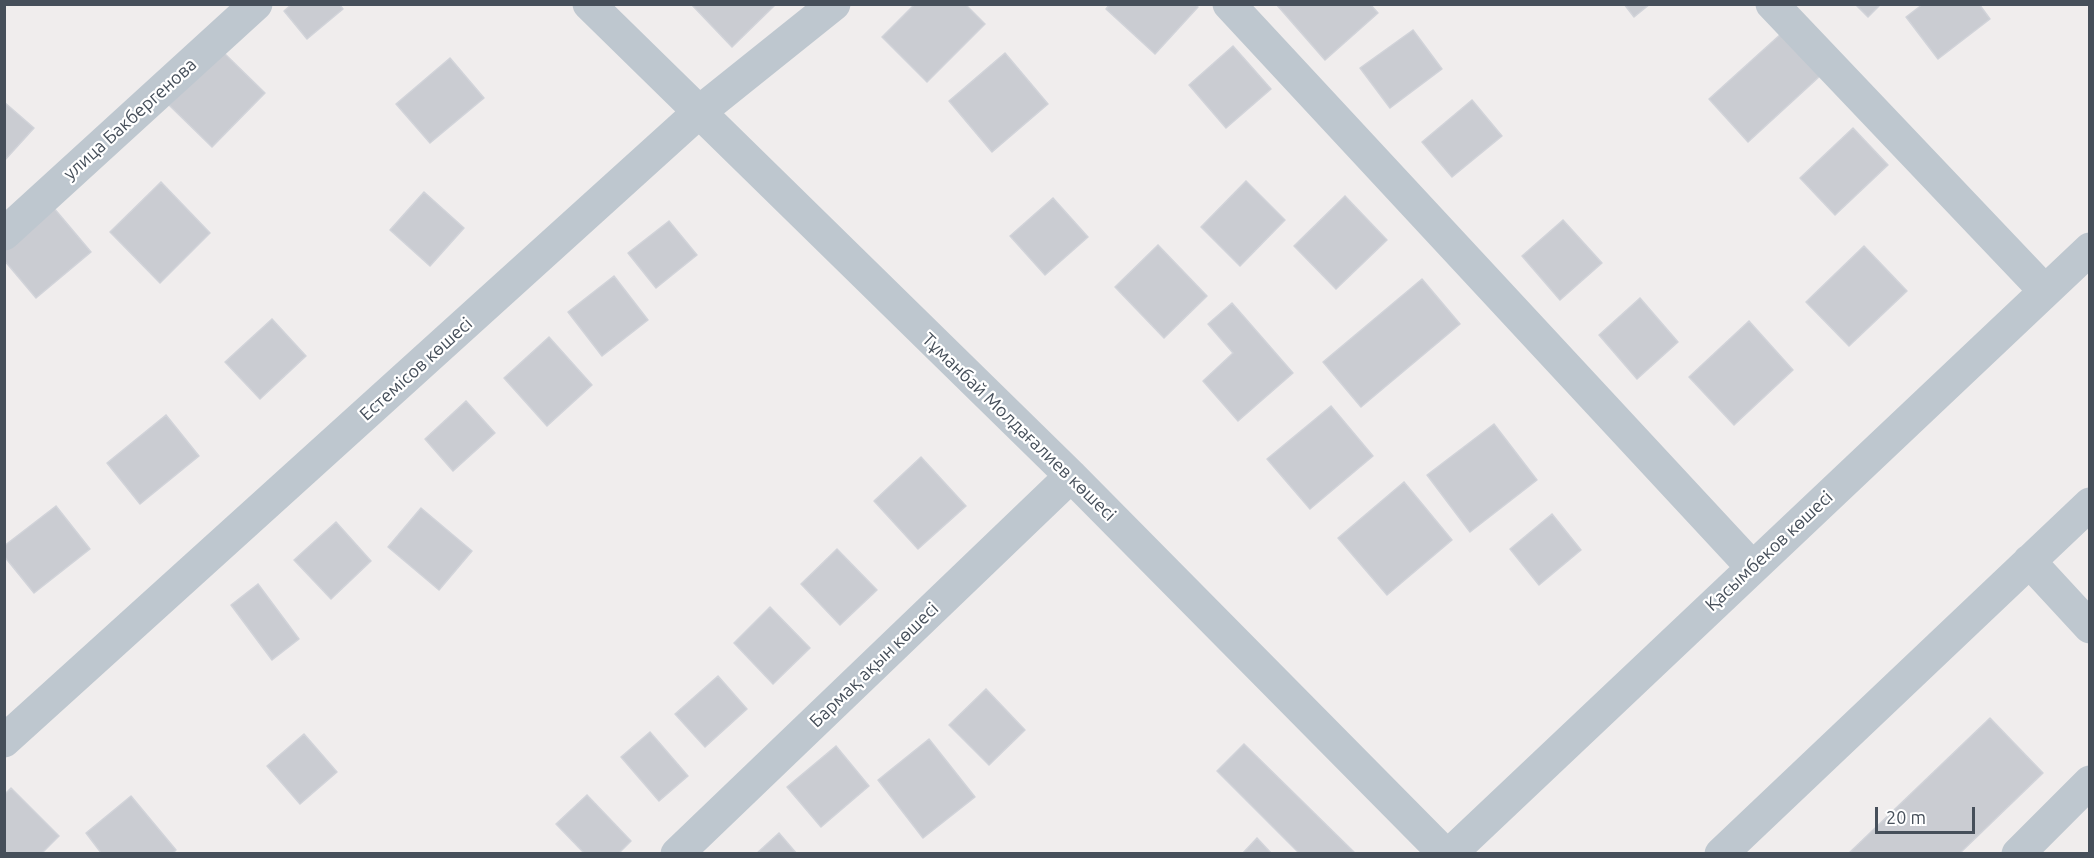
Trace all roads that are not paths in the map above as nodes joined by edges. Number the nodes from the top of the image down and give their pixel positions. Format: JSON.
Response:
{"nodes":[{"id":1,"x":256,"y":4,"type":"edge"},
{"id":2,"x":589,"y":4,"type":"edge"},
{"id":3,"x":834,"y":4,"type":"edge"},
{"id":4,"x":1229,"y":4,"type":"edge"},
{"id":5,"x":1772,"y":4,"type":"edge"},
{"id":6,"x":698,"y":113,"type":"junction"},
{"id":7,"x":4,"y":234,"type":"edge"},
{"id":8,"x":2090,"y":249,"type":"edge"},
{"id":9,"x":2045,"y":291,"type":"junction"},
{"id":10,"x":1071,"y":476,"type":"junction"},
{"id":11,"x":2090,"y":504,"type":"edge"},
{"id":12,"x":2029,"y":561,"type":"junction"},
{"id":13,"x":1752,"y":567,"type":"junction"},
{"id":14,"x":2090,"y":627,"type":"edge"},
{"id":15,"x":4,"y":741,"type":"edge"},
{"id":16,"x":2090,"y":782,"type":"edge"},
{"id":17,"x":677,"y":854,"type":"edge"},
{"id":18,"x":1445,"y":854,"type":"edge"},
{"id":19,"x":1450,"y":854,"type":"edge"},
{"id":20,"x":1721,"y":854,"type":"edge"},
{"id":21,"x":2018,"y":854,"type":"edge"}],
"edges":[{"from":1,"to":7,"type":"street","name":"улица Бакбергенова"},
{"from":2,"to":6,"type":"street","name":"Тұманбай Молдағалиев көшесі"},
{"from":3,"to":6,"type":"street","name":"Естемісов көшесі"},
{"from":4,"to":13,"type":"street"},
{"from":5,"to":9,"type":"street"},
{"from":6,"to":10,"type":"street","name":"Тұманбай Молдағалиев көшесі"},
{"from":6,"to":15,"type":"street","name":"Естемісов көшесі"},
{"from":8,"to":9,"type":"street","name":"Қасымбеков көшесі"},
{"from":9,"to":13,"type":"street","name":"Қасымбеков көшесі"},
{"from":10,"to":17,"type":"street","name":"Бармақ ақын көшесі"},
{"from":10,"to":18,"type":"street","name":"Тұманбай Молдағалиев көшесі"},
{"from":11,"to":12,"type":"street"},
{"from":12,"to":14,"type":"street"},
{"from":12,"to":20,"type":"street"},
{"from":13,"to":19,"type":"street","name":"Қасымбеков көшесі"},
{"from":16,"to":21,"type":"street"}]}
